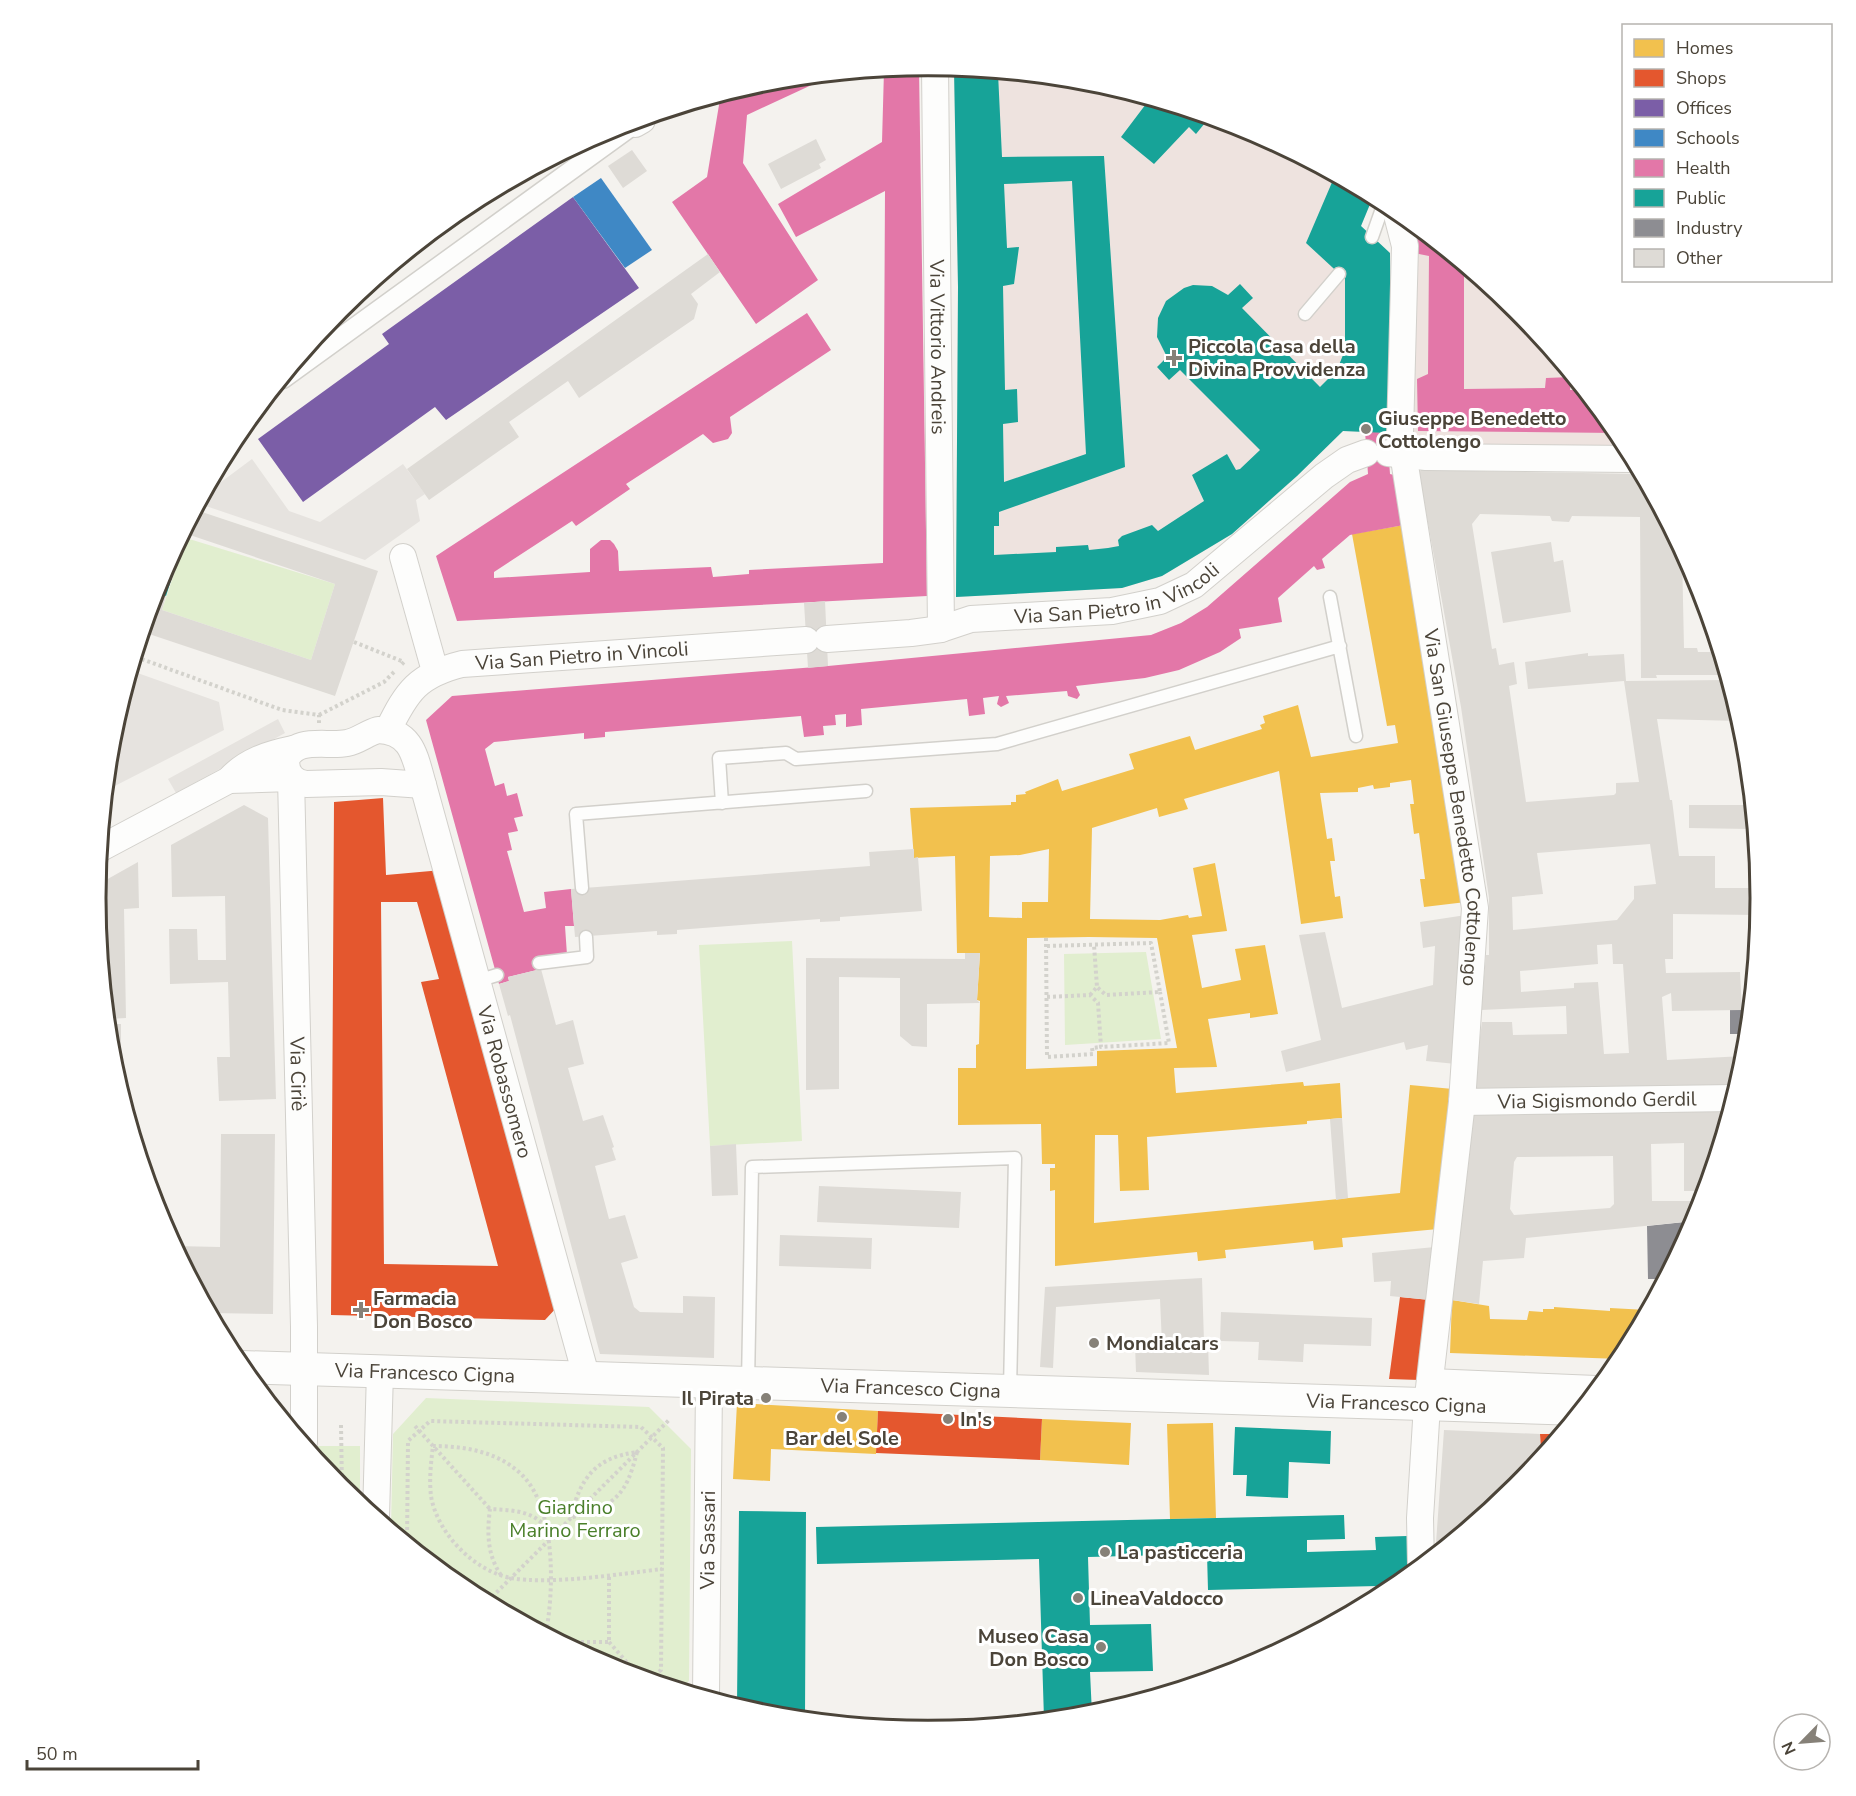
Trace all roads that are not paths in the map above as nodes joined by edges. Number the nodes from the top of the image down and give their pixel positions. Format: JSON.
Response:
{"nodes":[{"id":1,"x":935,"y":76,"type":"edge"},
{"id":2,"x":613,"y":139,"type":"edge"},
{"id":3,"x":1381,"y":213,"type":"edge"},
{"id":4,"x":1388,"y":218,"type":"edge"},
{"id":5,"x":1399,"y":225,"type":"edge"},
{"id":6,"x":1339,"y":274,"type":"dead end"},
{"id":7,"x":1305,"y":314,"type":"dead end"},
{"id":8,"x":303,"y":364,"type":"edge"},
{"id":9,"x":1386,"y":453,"type":"junction"},
{"id":10,"x":1621,"y":459,"type":"edge"},
{"id":11,"x":403,"y":557,"type":"dead end"},
{"id":12,"x":1330,"y":597,"type":"dead end"},
{"id":13,"x":940,"y":629,"type":"junction"},
{"id":14,"x":1340,"y":646,"type":"junction"},
{"id":15,"x":435,"y":671,"type":"junction"},
{"id":16,"x":388,"y":730,"type":"junction"},
{"id":17,"x":1356,"y":736,"type":"dead end"},
{"id":18,"x":294,"y":749,"type":"junction"},
{"id":19,"x":291,"y":778,"type":"junction"},
{"id":20,"x":229,"y":780,"type":"junction"},
{"id":21,"x":423,"y":785,"type":"junction"},
{"id":22,"x":866,"y":791,"type":"dead end"},
{"id":23,"x":722,"y":803,"type":"junction"},
{"id":24,"x":108,"y":844,"type":"edge"},
{"id":25,"x":582,"y":888,"type":"dead end"},
{"id":26,"x":586,"y":937,"type":"dead end"},
{"id":27,"x":539,"y":963,"type":"dead end"},
{"id":28,"x":1725,"y":1098,"type":"edge"},
{"id":29,"x":1462,"y":1102,"type":"junction"},
{"id":30,"x":254,"y":1367,"type":"edge"},
{"id":31,"x":304,"y":1369,"type":"junction"},
{"id":32,"x":380,"y":1371,"type":"junction"},
{"id":33,"x":586,"y":1379,"type":"junction"},
{"id":34,"x":708,"y":1383,"type":"junction"},
{"id":35,"x":748,"y":1384,"type":"junction"},
{"id":36,"x":1586,"y":1389,"type":"edge"},
{"id":37,"x":1010,"y":1393,"type":"junction"},
{"id":38,"x":1429,"y":1394,"type":"junction"},
{"id":39,"x":1572,"y":1408,"type":"edge"},
{"id":40,"x":304,"y":1433,"type":"edge"},
{"id":41,"x":376,"y":1507,"type":"edge"},
{"id":42,"x":1421,"y":1555,"type":"edge"},
{"id":43,"x":706,"y":1689,"type":"edge"}],
"edges":[{"from":1,"to":13,"type":"street","name":"Via Vittorio Andreis"},
{"from":2,"to":8,"type":"street"},
{"from":3,"to":4,"type":"lane","name":"Via San Giuseppe Benedetto Cottolengo"},
{"from":5,"to":9,"type":"street","name":"Via San Giuseppe Benedetto Cottolengo"},
{"from":6,"to":7,"type":"lane"},
{"from":9,"to":10,"type":"street"},
{"from":9,"to":13,"type":"street","name":"Via San Pietro in Vincoli"},
{"from":9,"to":29,"type":"street","name":"Via San Giuseppe Benedetto Cottolengo"},
{"from":11,"to":15,"type":"street"},
{"from":12,"to":14,"type":"lane"},
{"from":13,"to":15,"type":"street","name":"Via San Pietro in Vincoli"},
{"from":14,"to":17,"type":"lane"},
{"from":14,"to":23,"type":"lane"},
{"from":15,"to":16,"type":"street"},
{"from":16,"to":18,"type":"street"},
{"from":16,"to":21,"type":"street","name":"Via Robassomero"},
{"from":18,"to":19,"type":"street","name":"Via Ciriè"},
{"from":18,"to":20,"type":"street"},
{"from":19,"to":20,"type":"street"},
{"from":19,"to":21,"type":"street"},
{"from":19,"to":31,"type":"street","name":"Via Ciriè"},
{"from":20,"to":24,"type":"street"},
{"from":21,"to":33,"type":"street","name":"Via Robassomero"},
{"from":22,"to":23,"type":"lane"},
{"from":23,"to":25,"type":"lane"},
{"from":26,"to":27,"type":"lane"},
{"from":28,"to":29,"type":"street","name":"Via Sigismondo Gerdil"},
{"from":29,"to":38,"type":"street","name":"Via San Giuseppe Benedetto Cottolengo"},
{"from":30,"to":31,"type":"street","name":"Via Francesco Cigna"},
{"from":31,"to":32,"type":"street","name":"Via Francesco Cigna"},
{"from":31,"to":40,"type":"street","name":"Via Ciriè"},
{"from":32,"to":33,"type":"street","name":"Via Francesco Cigna"},
{"from":32,"to":41,"type":"street"},
{"from":33,"to":34,"type":"street","name":"Via Francesco Cigna"},
{"from":34,"to":35,"type":"street","name":"Via Francesco Cigna"},
{"from":34,"to":43,"type":"street","name":"Via Sassari"},
{"from":35,"to":37,"type":"street","name":"Via Francesco Cigna"},
{"from":35,"to":37,"type":"lane"},
{"from":36,"to":38,"type":"street","name":"Via Francesco Cigna"},
{"from":37,"to":38,"type":"street","name":"Via Francesco Cigna"},
{"from":38,"to":39,"type":"street","name":"Via Francesco Cigna"},
{"from":38,"to":42,"type":"street","name":"Via San Giuseppe Benedetto Cottolengo"}]}
